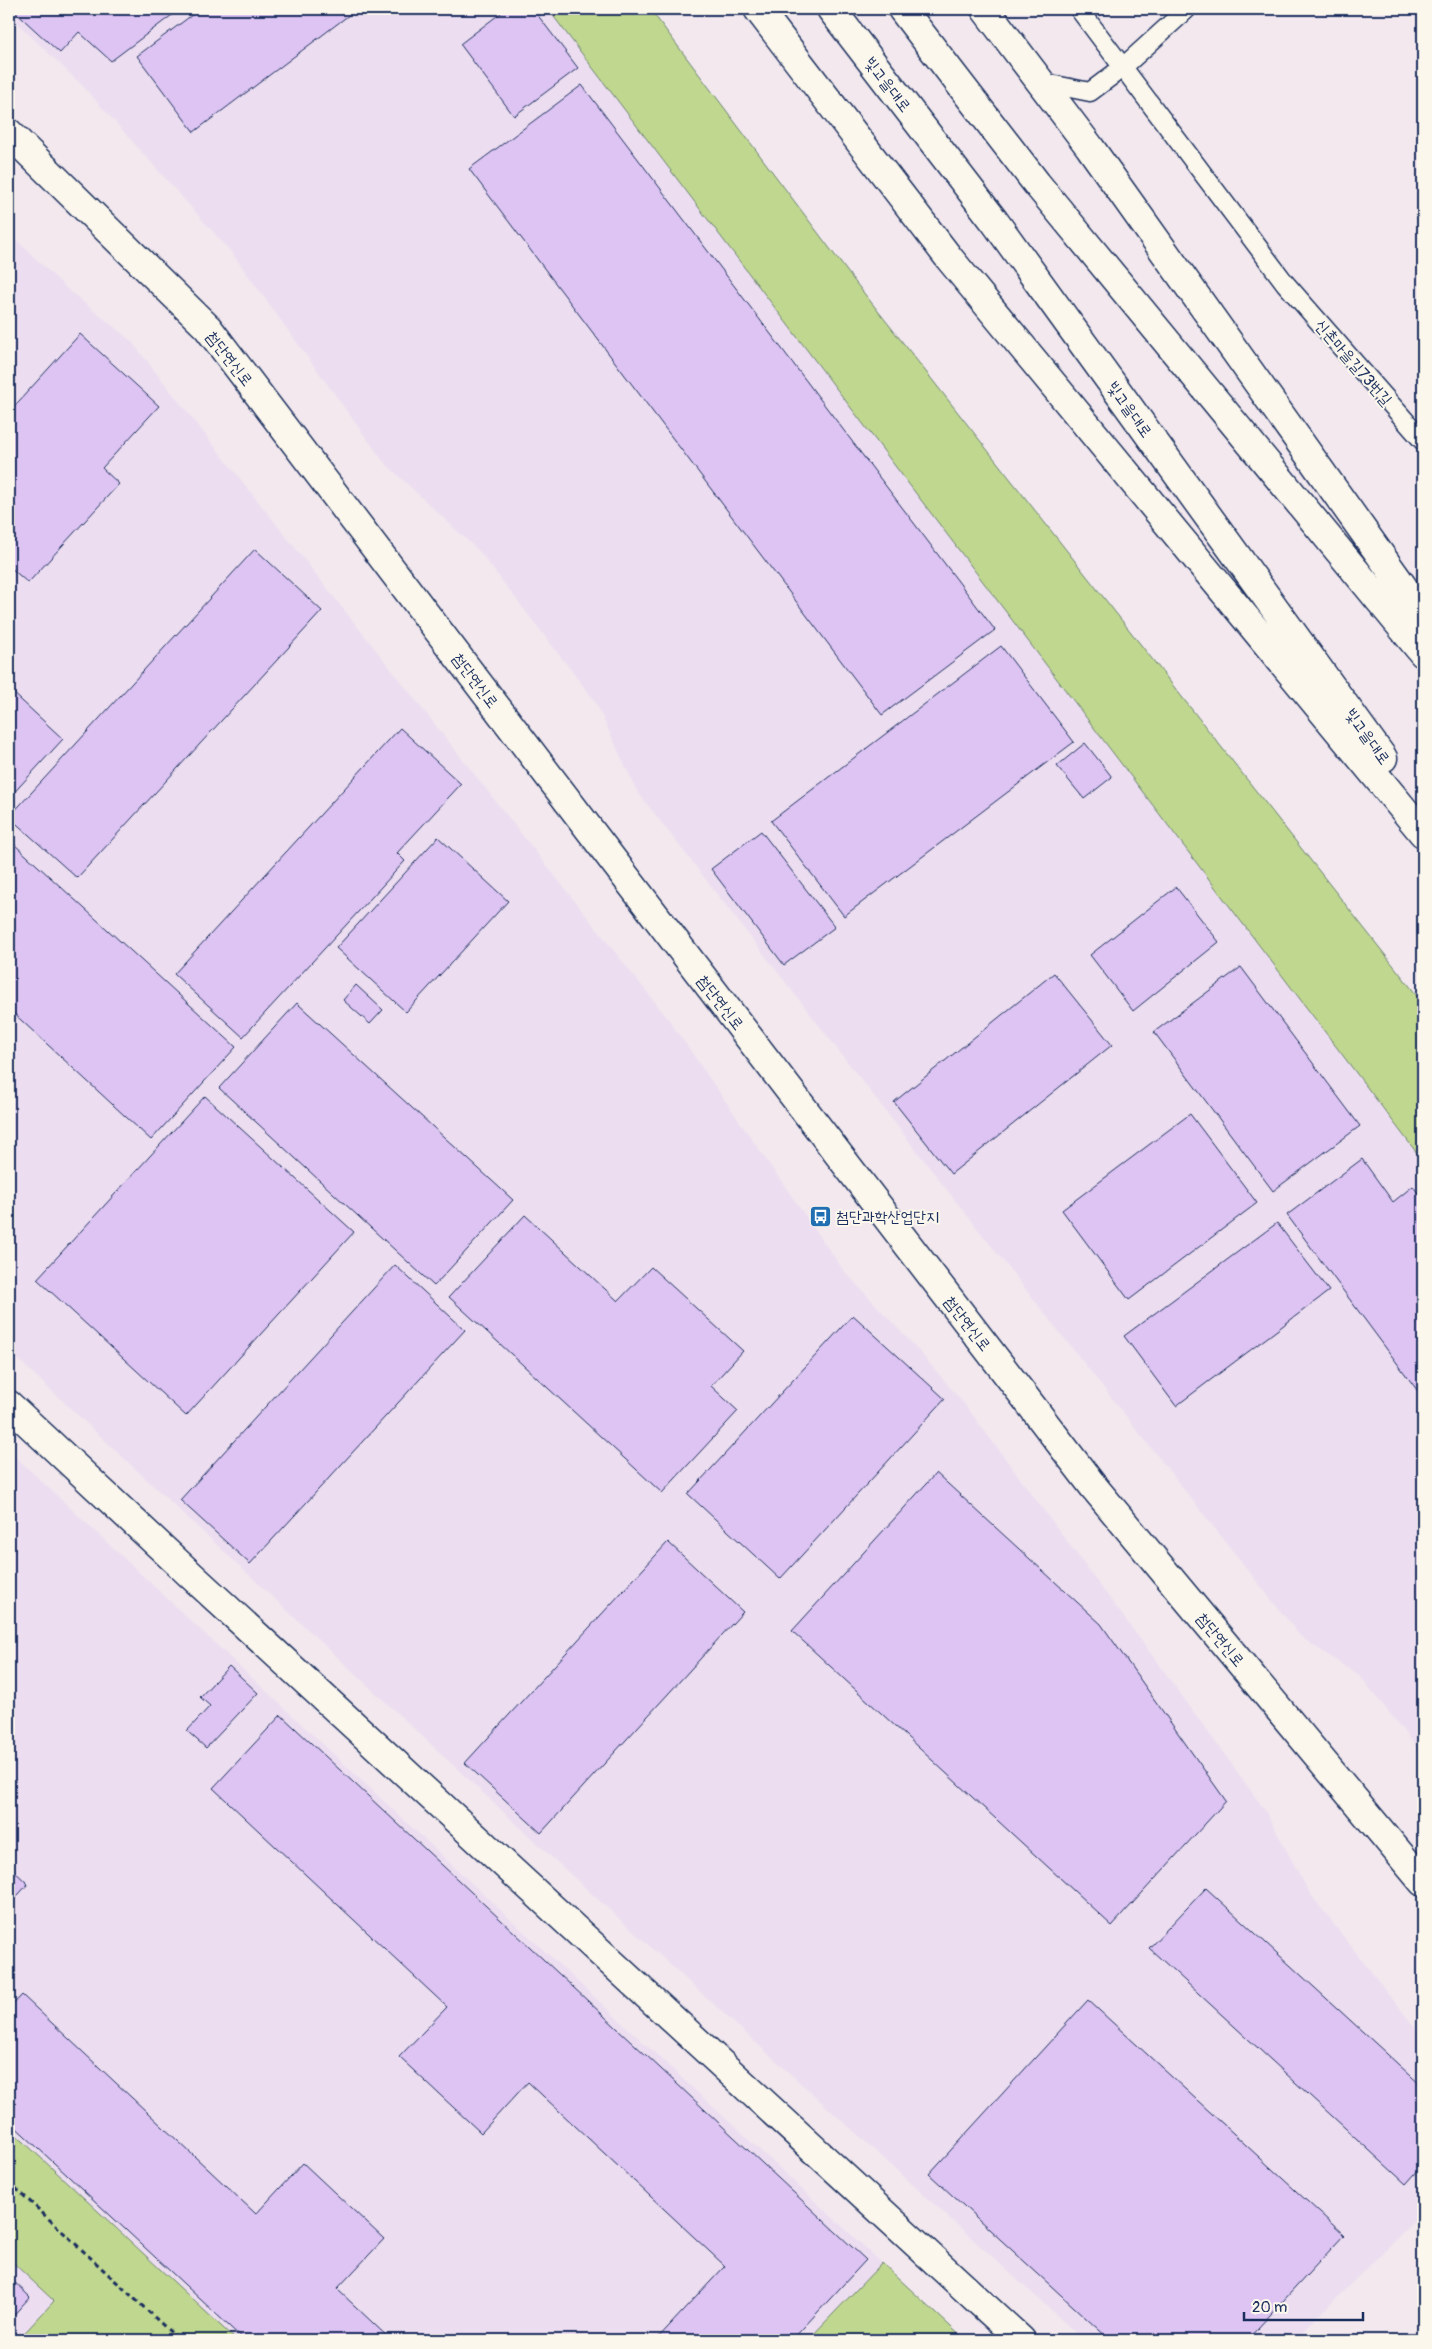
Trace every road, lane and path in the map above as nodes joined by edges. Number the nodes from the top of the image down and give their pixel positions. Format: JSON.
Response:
{"nodes":[{"id":1,"x":758,"y":9,"type":"edge"},
{"id":2,"x":831,"y":9,"type":"edge"},
{"id":3,"x":902,"y":9,"type":"edge"},
{"id":4,"x":985,"y":9,"type":"edge"},
{"id":5,"x":1079,"y":9,"type":"edge"},
{"id":6,"x":1187,"y":9,"type":"edge"},
{"id":7,"x":1122,"y":68,"type":"junction"},
{"id":8,"x":1040,"y":82,"type":"junction"},
{"id":9,"x":9,"y":133,"type":"edge"},
{"id":10,"x":1423,"y":441,"type":"edge"},
{"id":11,"x":1423,"y":614,"type":"edge"},
{"id":12,"x":1423,"y":653,"type":"edge"},
{"id":13,"x":1423,"y":813,"type":"edge"},
{"id":14,"x":1423,"y":833,"type":"edge"},
{"id":15,"x":9,"y":1405,"type":"edge"},
{"id":16,"x":1423,"y":1882,"type":"edge"},
{"id":17,"x":9,"y":2182,"type":"edge"},
{"id":18,"x":178,"y":2340,"type":"edge"},
{"id":19,"x":1021,"y":2340,"type":"edge"}],
"edges":[{"from":1,"to":14,"type":"main road"},
{"from":2,"to":13,"type":"main road","name":"빛고을대로"},
{"from":3,"to":12,"type":"main road"},
{"from":4,"to":8,"type":"main road"},
{"from":5,"to":7,"type":"lane","name":"신촌마을길73번길"},
{"from":6,"to":7,"type":"lane"},
{"from":7,"to":8,"type":"lane"},
{"from":7,"to":10,"type":"lane","name":"신촌마을길73번길"},
{"from":8,"to":11,"type":"main road"},
{"from":9,"to":16,"type":"main road","name":"첨단연신로"},
{"from":15,"to":19,"type":"main road"},
{"from":17,"to":18,"type":"path"}]}
